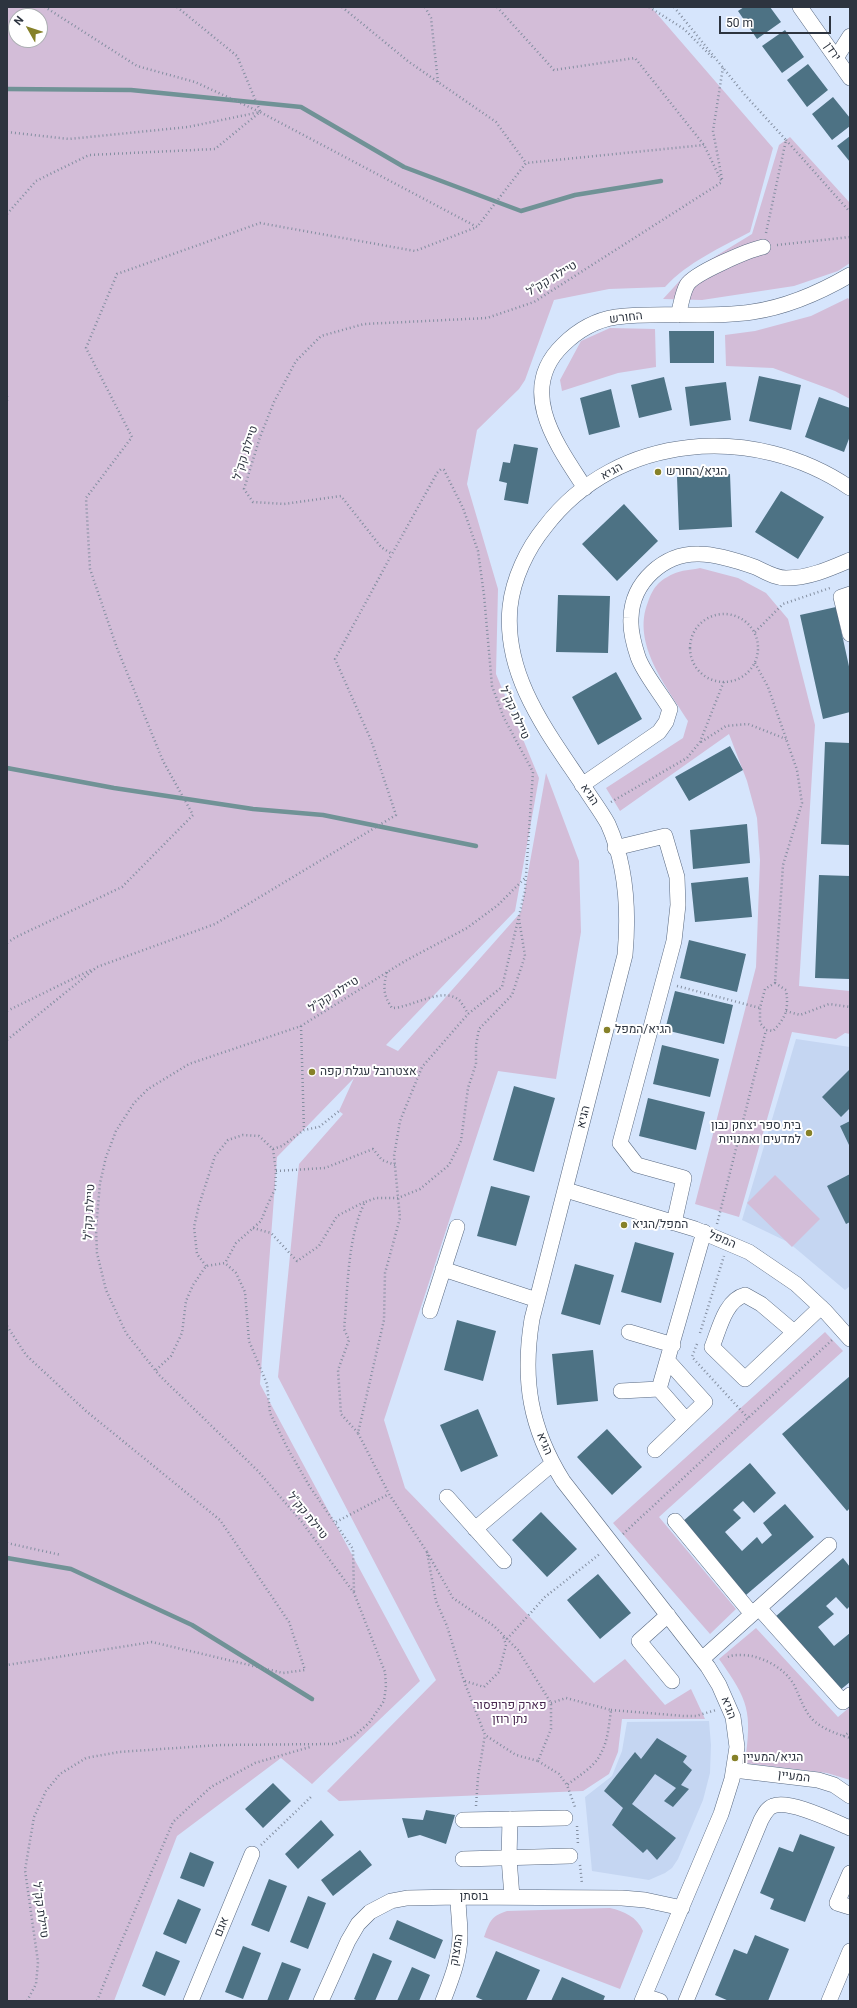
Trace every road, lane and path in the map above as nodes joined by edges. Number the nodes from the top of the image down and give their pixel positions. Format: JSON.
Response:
{"nodes":[{"id":1,"x":45,"y":7,"type":"edge"},
{"id":2,"x":177,"y":7,"type":"edge"},
{"id":3,"x":342,"y":7,"type":"edge"},
{"id":4,"x":425,"y":7,"type":"edge"},
{"id":5,"x":497,"y":7,"type":"edge"},
{"id":6,"x":649,"y":7,"type":"edge"},
{"id":7,"x":674,"y":7,"type":"edge"},
{"id":8,"x":800,"y":7,"type":"edge"},
{"id":9,"x":850,"y":36,"type":"edge"},
{"id":10,"x":836,"y":58,"type":"junction"},
{"id":11,"x":723,"y":67,"type":"junction"},
{"id":12,"x":850,"y":78,"type":"edge"},
{"id":13,"x":438,"y":83,"type":"junction"},
{"id":14,"x":260,"y":112,"type":"junction"},
{"id":15,"x":7,"y":132,"type":"edge"},
{"id":16,"x":786,"y":140,"type":"junction"},
{"id":17,"x":704,"y":145,"type":"junction"},
{"id":18,"x":526,"y":163,"type":"junction"},
{"id":19,"x":722,"y":182,"type":"junction"},
{"id":20,"x":850,"y":212,"type":"edge"},
{"id":21,"x":7,"y":214,"type":"edge"},
{"id":22,"x":477,"y":227,"type":"junction"},
{"id":23,"x":850,"y":237,"type":"edge"},
{"id":24,"x":763,"y":247,"type":"junction"},
{"id":25,"x":850,"y":275,"type":"edge"},
{"id":26,"x":678,"y":315,"type":"junction"},
{"id":27,"x":7,"y":396,"type":"edge"},
{"id":28,"x":7,"y":402,"type":"edge"},
{"id":29,"x":585,"y":488,"type":"junction"},
{"id":30,"x":850,"y":488,"type":"edge"},
{"id":31,"x":392,"y":554,"type":"junction"},
{"id":32,"x":850,"y":560,"type":"edge"},
{"id":33,"x":835,"y":586,"type":"dead end"},
{"id":34,"x":850,"y":594,"type":"edge"},
{"id":35,"x":755,"y":632,"type":"junction"},
{"id":36,"x":850,"y":634,"type":"edge"},
{"id":37,"x":755,"y":663,"type":"junction"},
{"id":38,"x":724,"y":682,"type":"junction"},
{"id":39,"x":786,"y":738,"type":"junction"},
{"id":40,"x":700,"y":742,"type":"junction"},
{"id":41,"x":582,"y":785,"type":"junction"},
{"id":42,"x":598,"y":810,"type":"junction"},
{"id":43,"x":615,"y":848,"type":"junction"},
{"id":44,"x":525,"y":878,"type":"junction"},
{"id":45,"x":518,"y":918,"type":"junction"},
{"id":46,"x":7,"y":943,"type":"edge"},
{"id":47,"x":98,"y":967,"type":"junction"},
{"id":48,"x":387,"y":972,"type":"junction"},
{"id":49,"x":663,"y":982,"type":"junction"},
{"id":50,"x":775,"y":983,"type":"junction"},
{"id":51,"x":850,"y":1007,"type":"edge"},
{"id":52,"x":760,"y":1008,"type":"junction"},
{"id":53,"x":7,"y":1011,"type":"edge"},
{"id":54,"x":786,"y":1011,"type":"junction"},
{"id":55,"x":468,"y":1014,"type":"junction"},
{"id":56,"x":301,"y":1026,"type":"junction"},
{"id":57,"x":766,"y":1030,"type":"junction"},
{"id":58,"x":7,"y":1040,"type":"edge"},
{"id":59,"x":339,"y":1111,"type":"dead end"},
{"id":60,"x":304,"y":1130,"type":"junction"},
{"id":61,"x":273,"y":1149,"type":"junction"},
{"id":62,"x":395,"y":1165,"type":"junction"},
{"id":63,"x":276,"y":1171,"type":"junction"},
{"id":64,"x":566,"y":1190,"type":"junction"},
{"id":65,"x":398,"y":1198,"type":"junction"},
{"id":66,"x":365,"y":1202,"type":"junction"},
{"id":67,"x":674,"y":1223,"type":"junction"},
{"id":68,"x":456,"y":1227,"type":"dead end"},
{"id":69,"x":253,"y":1228,"type":"junction"},
{"id":70,"x":709,"y":1234,"type":"junction"},
{"id":71,"x":224,"y":1263,"type":"junction"},
{"id":72,"x":206,"y":1266,"type":"junction"},
{"id":73,"x":443,"y":1269,"type":"junction"},
{"id":74,"x":537,"y":1300,"type":"junction"},
{"id":75,"x":821,"y":1307,"type":"junction"},
{"id":76,"x":430,"y":1311,"type":"dead end"},
{"id":77,"x":7,"y":1326,"type":"edge"},
{"id":78,"x":629,"y":1332,"type":"dead end"},
{"id":79,"x":794,"y":1332,"type":"junction"},
{"id":80,"x":846,"y":1335,"type":"edge"},
{"id":81,"x":672,"y":1345,"type":"junction"},
{"id":82,"x":668,"y":1361,"type":"junction"},
{"id":83,"x":156,"y":1370,"type":"junction"},
{"id":84,"x":659,"y":1389,"type":"junction"},
{"id":85,"x":621,"y":1391,"type":"dead end"},
{"id":86,"x":686,"y":1420,"type":"junction"},
{"id":87,"x":358,"y":1434,"type":"junction"},
{"id":88,"x":655,"y":1450,"type":"dead end"},
{"id":89,"x":552,"y":1464,"type":"junction"},
{"id":90,"x":389,"y":1494,"type":"junction"},
{"id":91,"x":447,"y":1498,"type":"dead end"},
{"id":92,"x":675,"y":1521,"type":"dead end"},
{"id":93,"x":336,"y":1522,"type":"junction"},
{"id":94,"x":475,"y":1529,"type":"junction"},
{"id":95,"x":7,"y":1543,"type":"edge"},
{"id":96,"x":612,"y":1544,"type":"junction"},
{"id":97,"x":829,"y":1545,"type":"dead end"},
{"id":98,"x":427,"y":1552,"type":"junction"},
{"id":99,"x":61,"y":1555,"type":"dead end"},
{"id":100,"x":504,"y":1561,"type":"dead end"},
{"id":101,"x":354,"y":1593,"type":"junction"},
{"id":102,"x":755,"y":1611,"type":"junction"},
{"id":103,"x":668,"y":1615,"type":"junction"},
{"id":104,"x":503,"y":1635,"type":"junction"},
{"id":105,"x":507,"y":1639,"type":"junction"},
{"id":106,"x":705,"y":1663,"type":"junction"},
{"id":107,"x":7,"y":1665,"type":"edge"},
{"id":108,"x":464,"y":1681,"type":"junction"},
{"id":109,"x":672,"y":1681,"type":"dead end"},
{"id":110,"x":850,"y":1695,"type":"edge"},
{"id":111,"x":551,"y":1703,"type":"junction"},
{"id":112,"x":729,"y":1707,"type":"junction"},
{"id":113,"x":611,"y":1710,"type":"junction"},
{"id":114,"x":850,"y":1732,"type":"edge"},
{"id":115,"x":485,"y":1735,"type":"junction"},
{"id":116,"x":842,"y":1736,"type":"junction"},
{"id":117,"x":850,"y":1738,"type":"edge"},
{"id":118,"x":314,"y":1746,"type":"junction"},
{"id":119,"x":538,"y":1761,"type":"junction"},
{"id":120,"x":734,"y":1770,"type":"junction"},
{"id":121,"x":567,"y":1785,"type":"junction"},
{"id":122,"x":312,"y":1796,"type":"dead end"},
{"id":123,"x":850,"y":1796,"type":"edge"},
{"id":124,"x":572,"y":1816,"type":"junction"},
{"id":125,"x":470,"y":1819,"type":"joint"},
{"id":126,"x":510,"y":1819,"type":"junction"},
{"id":127,"x":850,"y":1828,"type":"edge"},
{"id":128,"x":252,"y":1854,"type":"joint"},
{"id":129,"x":576,"y":1855,"type":"junction"},
{"id":130,"x":509,"y":1858,"type":"junction"},
{"id":131,"x":463,"y":1859,"type":"dead end"},
{"id":132,"x":850,"y":1873,"type":"edge"},
{"id":133,"x":458,"y":1897,"type":"junction"},
{"id":134,"x":512,"y":1897,"type":"junction"},
{"id":135,"x":583,"y":1897,"type":"junction"},
{"id":136,"x":850,"y":1907,"type":"edge"},
{"id":137,"x":682,"y":1908,"type":"junction"},
{"id":138,"x":850,"y":1951,"type":"edge"},
{"id":139,"x":643,"y":1998,"type":"edge"},
{"id":140,"x":27,"y":2001,"type":"edge"},
{"id":141,"x":97,"y":2001,"type":"edge"},
{"id":142,"x":191,"y":2001,"type":"edge"},
{"id":143,"x":321,"y":2001,"type":"edge"},
{"id":144,"x":443,"y":2001,"type":"edge"},
{"id":145,"x":660,"y":2001,"type":"edge"},
{"id":146,"x":686,"y":2001,"type":"edge"},
{"id":147,"x":829,"y":2001,"type":"edge"}],
"edges":[{"from":1,"to":14,"type":"path"},
{"from":2,"to":14,"type":"path"},
{"from":3,"to":13,"type":"path"},
{"from":4,"to":13,"type":"path"},
{"from":5,"to":17,"type":"path"},
{"from":6,"to":11,"type":"path"},
{"from":7,"to":11,"type":"path"},
{"from":8,"to":10,"type":"street","name":"ירדן"},
{"from":9,"to":10,"type":"street"},
{"from":10,"to":12,"type":"street","name":"ירדן"},
{"from":11,"to":16,"type":"path"},
{"from":11,"to":19,"type":"path"},
{"from":13,"to":18,"type":"path"},
{"from":14,"to":15,"type":"path"},
{"from":14,"to":21,"type":"path"},
{"from":14,"to":22,"type":"path"},
{"from":16,"to":20,"type":"path"},
{"from":16,"to":24,"type":"path"},
{"from":17,"to":18,"type":"path"},
{"from":17,"to":19,"type":"path"},
{"from":18,"to":22,"type":"path"},
{"from":19,"to":31,"type":"path","name":"טיילת קק\"ל"},
{"from":22,"to":46,"type":"path"},
{"from":23,"to":24,"type":"path"},
{"from":24,"to":26,"type":"street"},
{"from":25,"to":26,"type":"street","name":"החורש"},
{"from":26,"to":29,"type":"street","name":"החורש"},
{"from":27,"to":28,"type":"path"},
{"from":29,"to":30,"type":"street","name":"הגיא"},
{"from":29,"to":41,"type":"street","name":"הגיא"},
{"from":31,"to":44,"type":"path","name":"טיילת קק\"ל"},
{"from":31,"to":47,"type":"path"},
{"from":32,"to":41,"type":"street"},
{"from":33,"to":35,"type":"path"},
{"from":34,"to":36,"type":"street"},
{"from":35,"to":37,"type":"path"},
{"from":35,"to":38,"type":"path"},
{"from":37,"to":38,"type":"path"},
{"from":37,"to":39,"type":"path"},
{"from":38,"to":40,"type":"path"},
{"from":39,"to":40,"type":"path"},
{"from":39,"to":50,"type":"path"},
{"from":40,"to":42,"type":"path"},
{"from":41,"to":42,"type":"street","name":"הגיא"},
{"from":42,"to":43,"type":"street","name":"הגיא"},
{"from":43,"to":49,"type":"street"},
{"from":43,"to":64,"type":"street","name":"הגיא"},
{"from":44,"to":45,"type":"path"},
{"from":44,"to":48,"type":"path","name":"טיילת קק\"ל"},
{"from":45,"to":55,"type":"path"},
{"from":45,"to":65,"type":"path"},
{"from":47,"to":53,"type":"path"},
{"from":47,"to":58,"type":"path"},
{"from":48,"to":55,"type":"path"},
{"from":48,"to":56,"type":"path","name":"טיילת קק\"ל"},
{"from":49,"to":52,"type":"path"},
{"from":49,"to":67,"type":"street"},
{"from":50,"to":52,"type":"path"},
{"from":50,"to":54,"type":"path"},
{"from":51,"to":54,"type":"path"},
{"from":52,"to":57,"type":"path"},
{"from":54,"to":57,"type":"path"},
{"from":55,"to":62,"type":"path"},
{"from":56,"to":60,"type":"path"},
{"from":56,"to":83,"type":"path","name":"טיילת קק\"ל"},
{"from":57,"to":70,"type":"path"},
{"from":59,"to":60,"type":"path"},
{"from":60,"to":61,"type":"path"},
{"from":61,"to":63,"type":"path"},
{"from":61,"to":72,"type":"path"},
{"from":62,"to":63,"type":"path"},
{"from":62,"to":65,"type":"path"},
{"from":63,"to":69,"type":"path"},
{"from":64,"to":67,"type":"street","name":"המפל"},
{"from":64,"to":74,"type":"street","name":"הגיא"},
{"from":65,"to":66,"type":"path"},
{"from":65,"to":87,"type":"path"},
{"from":66,"to":69,"type":"path"},
{"from":66,"to":87,"type":"path"},
{"from":67,"to":70,"type":"street","name":"המפל"},
{"from":68,"to":73,"type":"street"},
{"from":69,"to":71,"type":"path"},
{"from":70,"to":75,"type":"street","name":"המפל"},
{"from":70,"to":81,"type":"street"},
{"from":71,"to":72,"type":"path"},
{"from":71,"to":93,"type":"path"},
{"from":72,"to":83,"type":"path"},
{"from":73,"to":74,"type":"street"},
{"from":73,"to":76,"type":"street"},
{"from":74,"to":89,"type":"street","name":"הגיא"},
{"from":75,"to":79,"type":"street"},
{"from":75,"to":80,"type":"street","name":"המפל"},
{"from":77,"to":107,"type":"path"},
{"from":78,"to":81,"type":"street"},
{"from":79,"to":79,"type":"street"},
{"from":80,"to":96,"type":"path"},
{"from":81,"to":82,"type":"street"},
{"from":82,"to":84,"type":"street"},
{"from":82,"to":86,"type":"street"},
{"from":83,"to":101,"type":"path","name":"טיילת קק\"ל"},
{"from":84,"to":85,"type":"street"},
{"from":84,"to":86,"type":"street"},
{"from":86,"to":88,"type":"street"},
{"from":87,"to":90,"type":"path"},
{"from":89,"to":94,"type":"street"},
{"from":89,"to":96,"type":"street","name":"הגיא"},
{"from":90,"to":93,"type":"path"},
{"from":90,"to":98,"type":"path"},
{"from":91,"to":94,"type":"street"},
{"from":92,"to":102,"type":"street"},
{"from":93,"to":101,"type":"path"},
{"from":94,"to":100,"type":"street"},
{"from":95,"to":99,"type":"path"},
{"from":96,"to":103,"type":"street","name":"הגיא"},
{"from":96,"to":105,"type":"path"},
{"from":97,"to":102,"type":"street"},
{"from":98,"to":104,"type":"path"},
{"from":98,"to":108,"type":"path"},
{"from":101,"to":118,"type":"path","name":"טיילת קק\"ל"},
{"from":102,"to":106,"type":"street"},
{"from":102,"to":110,"type":"street"},
{"from":103,"to":106,"type":"street","name":"הגיא"},
{"from":103,"to":109,"type":"street"},
{"from":104,"to":105,"type":"path"},
{"from":104,"to":108,"type":"path"},
{"from":105,"to":111,"type":"path"},
{"from":106,"to":112,"type":"street","name":"הגיא"},
{"from":106,"to":116,"type":"path"},
{"from":108,"to":115,"type":"path"},
{"from":111,"to":113,"type":"path"},
{"from":111,"to":119,"type":"path"},
{"from":112,"to":113,"type":"path"},
{"from":112,"to":120,"type":"street","name":"הגיא"},
{"from":113,"to":121,"type":"path"},
{"from":114,"to":116,"type":"path"},
{"from":115,"to":119,"type":"path"},
{"from":115,"to":125,"type":"path"},
{"from":116,"to":117,"type":"path"},
{"from":118,"to":140,"type":"path","name":"טיילת קק\"ל"},
{"from":118,"to":141,"type":"path"},
{"from":119,"to":121,"type":"path"},
{"from":120,"to":123,"type":"street","name":"המעיין"},
{"from":120,"to":137,"type":"street","name":"הגיא"},
{"from":121,"to":124,"type":"path"},
{"from":122,"to":128,"type":"path"},
{"from":124,"to":126,"type":"street"},
{"from":124,"to":129,"type":"path"},
{"from":125,"to":126,"type":"street"},
{"from":126,"to":130,"type":"street"},
{"from":127,"to":146,"type":"street"},
{"from":128,"to":142,"type":"street","name":"אגם"},
{"from":129,"to":130,"type":"street"},
{"from":129,"to":135,"type":"path"},
{"from":130,"to":131,"type":"street"},
{"from":130,"to":134,"type":"street"},
{"from":132,"to":136,"type":"street"},
{"from":133,"to":134,"type":"street","name":"בוסתן"},
{"from":133,"to":143,"type":"street","name":"בוסתן"},
{"from":133,"to":144,"type":"street","name":"המצוק"},
{"from":134,"to":135,"type":"street","name":"בוסתן"},
{"from":135,"to":137,"type":"street","name":"בוסתן"},
{"from":137,"to":139,"type":"street","name":"הגיא"},
{"from":138,"to":147,"type":"street"},
{"from":139,"to":145,"type":"street"}]}
